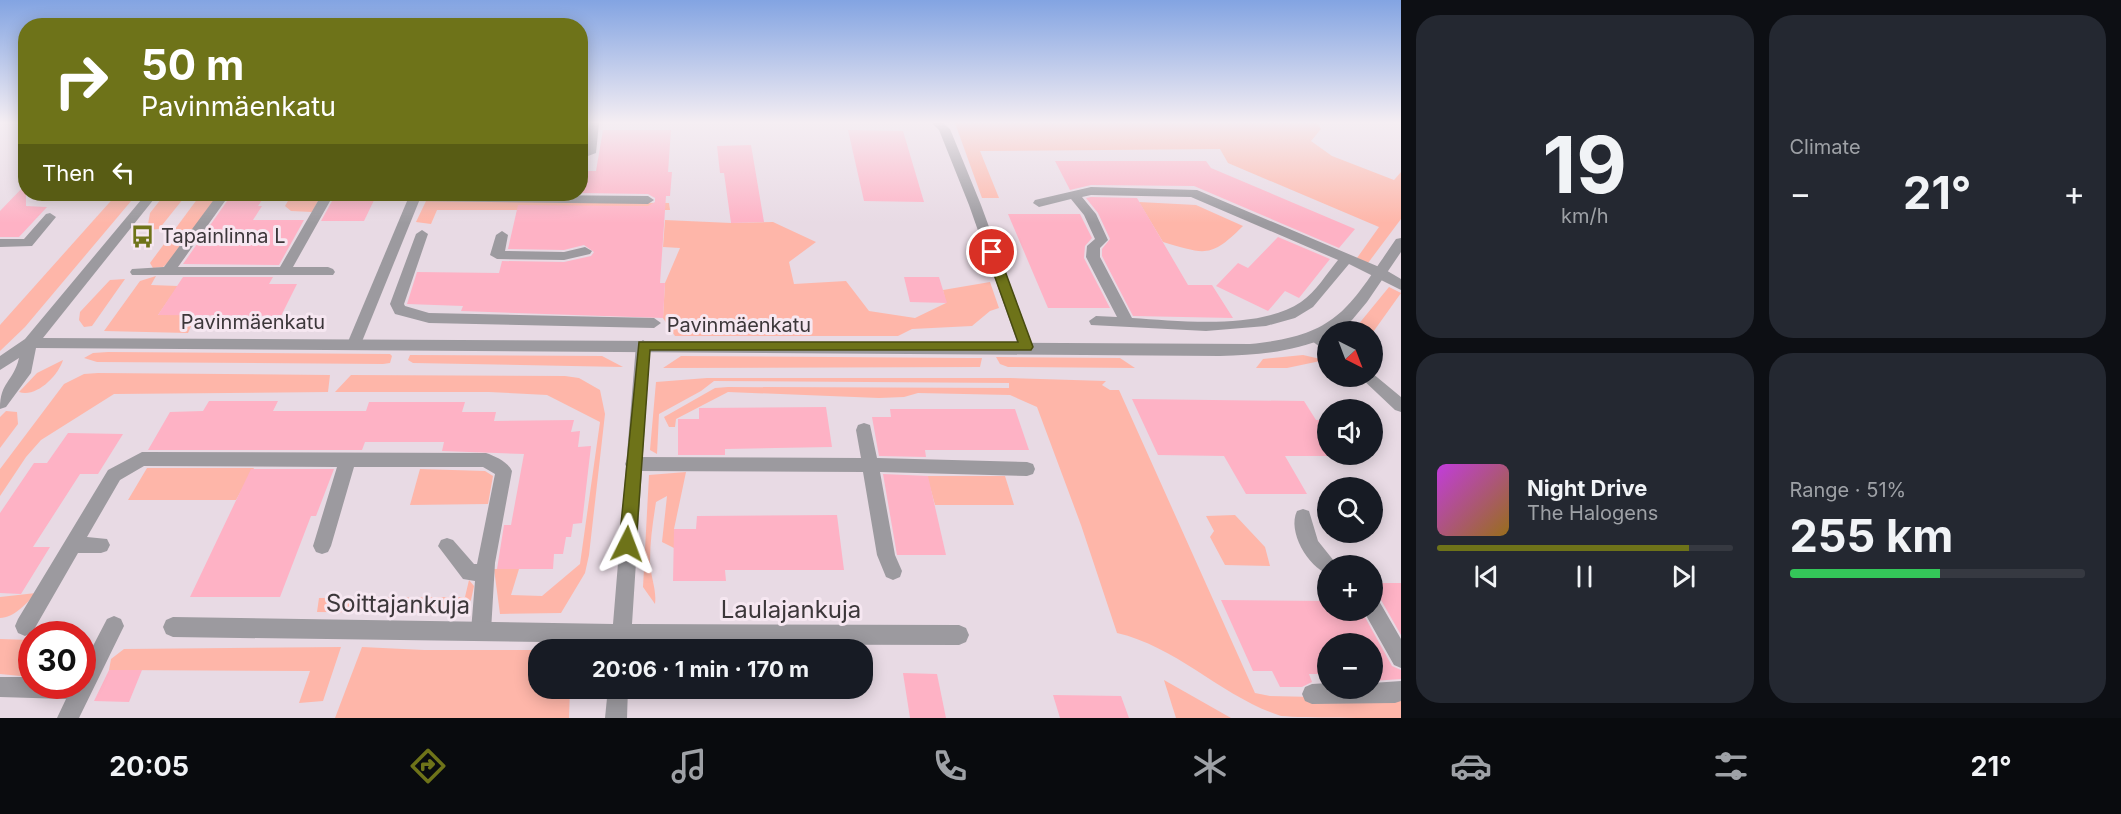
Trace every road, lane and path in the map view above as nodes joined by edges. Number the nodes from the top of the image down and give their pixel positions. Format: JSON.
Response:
{"nodes":[{"id":1,"x":955,"y":157,"type":"edge"},
{"id":2,"x":1075,"y":196,"type":"junction"},
{"id":3,"x":588,"y":199,"type":"edge"},
{"id":4,"x":648,"y":200,"type":"dead end"},
{"id":5,"x":146,"y":201,"type":"edge"},
{"id":6,"x":219,"y":201,"type":"edge"},
{"id":7,"x":324,"y":201,"type":"edge"},
{"id":8,"x":413,"y":201,"type":"edge"},
{"id":9,"x":1039,"y":203,"type":"dead end"},
{"id":10,"x":50,"y":217,"type":"dead end"},
{"id":11,"x":422,"y":234,"type":"dead end"},
{"id":12,"x":501,"y":235,"type":"dead end"},
{"id":13,"x":1401,"y":242,"type":"edge"},
{"id":14,"x":0,"y":243,"type":"edge"},
{"id":15,"x":585,"y":251,"type":"dead end"},
{"id":16,"x":1347,"y":258,"type":"junction"},
{"id":17,"x":137,"y":272,"type":"dead end"},
{"id":18,"x":168,"y":272,"type":"junction"},
{"id":19,"x":284,"y":272,"type":"junction"},
{"id":20,"x":328,"y":272,"type":"dead end"},
{"id":21,"x":1379,"y":272,"type":"junction"},
{"id":22,"x":1401,"y":285,"type":"edge"},
{"id":23,"x":1096,"y":321,"type":"dead end"},
{"id":24,"x":654,"y":323,"type":"dead end"},
{"id":25,"x":1127,"y":323,"type":"junction"},
{"id":26,"x":1315,"y":338,"type":"joint"},
{"id":27,"x":30,"y":343,"type":"junction"},
{"id":28,"x":354,"y":344,"type":"junction"},
{"id":29,"x":643,"y":345,"type":"junction"},
{"id":30,"x":1026,"y":347,"type":"junction"},
{"id":31,"x":0,"y":364,"type":"edge"},
{"id":32,"x":1379,"y":387,"type":"edge"},
{"id":33,"x":0,"y":403,"type":"edge"},
{"id":34,"x":1401,"y":406,"type":"edge"},
{"id":35,"x":864,"y":430,"type":"dead end"},
{"id":36,"x":348,"y":460,"type":"junction"},
{"id":37,"x":633,"y":464,"type":"junction"},
{"id":38,"x":869,"y":465,"type":"junction"},
{"id":39,"x":1027,"y":469,"type":"dead end"},
{"id":40,"x":1303,"y":517,"type":"dead end"},
{"id":41,"x":73,"y":545,"type":"junction"},
{"id":42,"x":101,"y":545,"type":"dead end"},
{"id":43,"x":322,"y":546,"type":"dead end"},
{"id":44,"x":447,"y":546,"type":"dead end"},
{"id":45,"x":1317,"y":556,"type":"edge"},
{"id":46,"x":893,"y":571,"type":"dead end"},
{"id":47,"x":485,"y":572,"type":"junction"},
{"id":48,"x":29,"y":621,"type":"edge"},
{"id":49,"x":1380,"y":621,"type":"edge"},
{"id":50,"x":114,"y":626,"type":"dead end"},
{"id":51,"x":173,"y":627,"type":"dead end"},
{"id":52,"x":481,"y":631,"type":"junction"},
{"id":53,"x":959,"y":635,"type":"dead end"},
{"id":54,"x":584,"y":639,"type":"edge"},
{"id":55,"x":622,"y":639,"type":"edge"},
{"id":56,"x":766,"y":639,"type":"edge"},
{"id":57,"x":1401,"y":658,"type":"edge"},
{"id":58,"x":96,"y":664,"type":"edge"},
{"id":59,"x":0,"y":687,"type":"edge"},
{"id":60,"x":18,"y":687,"type":"edge"},
{"id":61,"x":1401,"y":691,"type":"edge"},
{"id":62,"x":1312,"y":694,"type":"dead end"},
{"id":63,"x":78,"y":699,"type":"edge"},
{"id":64,"x":617,"y":699,"type":"edge"},
{"id":65,"x":68,"y":718,"type":"edge"},
{"id":66,"x":616,"y":718,"type":"edge"}],
"edges":[{"from":1,"to":30,"type":"street"},
{"from":2,"to":9,"type":"street"},
{"from":2,"to":16,"type":"street"},
{"from":2,"to":25,"type":"street"},
{"from":3,"to":4,"type":"street"},
{"from":5,"to":27,"type":"street"},
{"from":6,"to":18,"type":"street"},
{"from":7,"to":19,"type":"street"},
{"from":8,"to":28,"type":"street"},
{"from":10,"to":14,"type":"street"},
{"from":11,"to":24,"type":"street"},
{"from":12,"to":15,"type":"street"},
{"from":13,"to":21,"type":"street","name":"Pavinmäenkatu"},
{"from":16,"to":21,"type":"street"},
{"from":16,"to":25,"type":"street"},
{"from":17,"to":18,"type":"street"},
{"from":18,"to":19,"type":"street"},
{"from":19,"to":20,"type":"street"},
{"from":21,"to":22,"type":"street"},
{"from":21,"to":26,"type":"street","name":"Pavinmäenkatu"},
{"from":23,"to":25,"type":"street"},
{"from":26,"to":30,"type":"street","name":"Pavinmäenkatu"},
{"from":27,"to":28,"type":"street","name":"Pavinmäenkatu"},
{"from":27,"to":31,"type":"street"},
{"from":27,"to":33,"type":"street"},
{"from":28,"to":29,"type":"street","name":"Pavinmäenkatu"},
{"from":29,"to":30,"type":"street","name":"Pavinmäenkatu"},
{"from":29,"to":37,"type":"street"},
{"from":32,"to":34,"type":"street"},
{"from":35,"to":38,"type":"street"},
{"from":36,"to":41,"type":"street"},
{"from":36,"to":43,"type":"street"},
{"from":36,"to":47,"type":"street"},
{"from":37,"to":38,"type":"street"},
{"from":37,"to":55,"type":"street"},
{"from":38,"to":39,"type":"street"},
{"from":38,"to":46,"type":"street"},
{"from":40,"to":45,"type":"street"},
{"from":41,"to":42,"type":"street"},
{"from":41,"to":48,"type":"street"},
{"from":44,"to":47,"type":"street"},
{"from":47,"to":52,"type":"street"},
{"from":49,"to":57,"type":"street"},
{"from":50,"to":58,"type":"street"},
{"from":51,"to":52,"type":"street","name":"Soittajankuja"},
{"from":52,"to":54,"type":"street","name":"Soittajankuja"},
{"from":53,"to":56,"type":"street","name":"Laulajankuja"},
{"from":59,"to":60,"type":"street"},
{"from":61,"to":62,"type":"street"},
{"from":63,"to":65,"type":"street"},
{"from":64,"to":66,"type":"street"}]}
